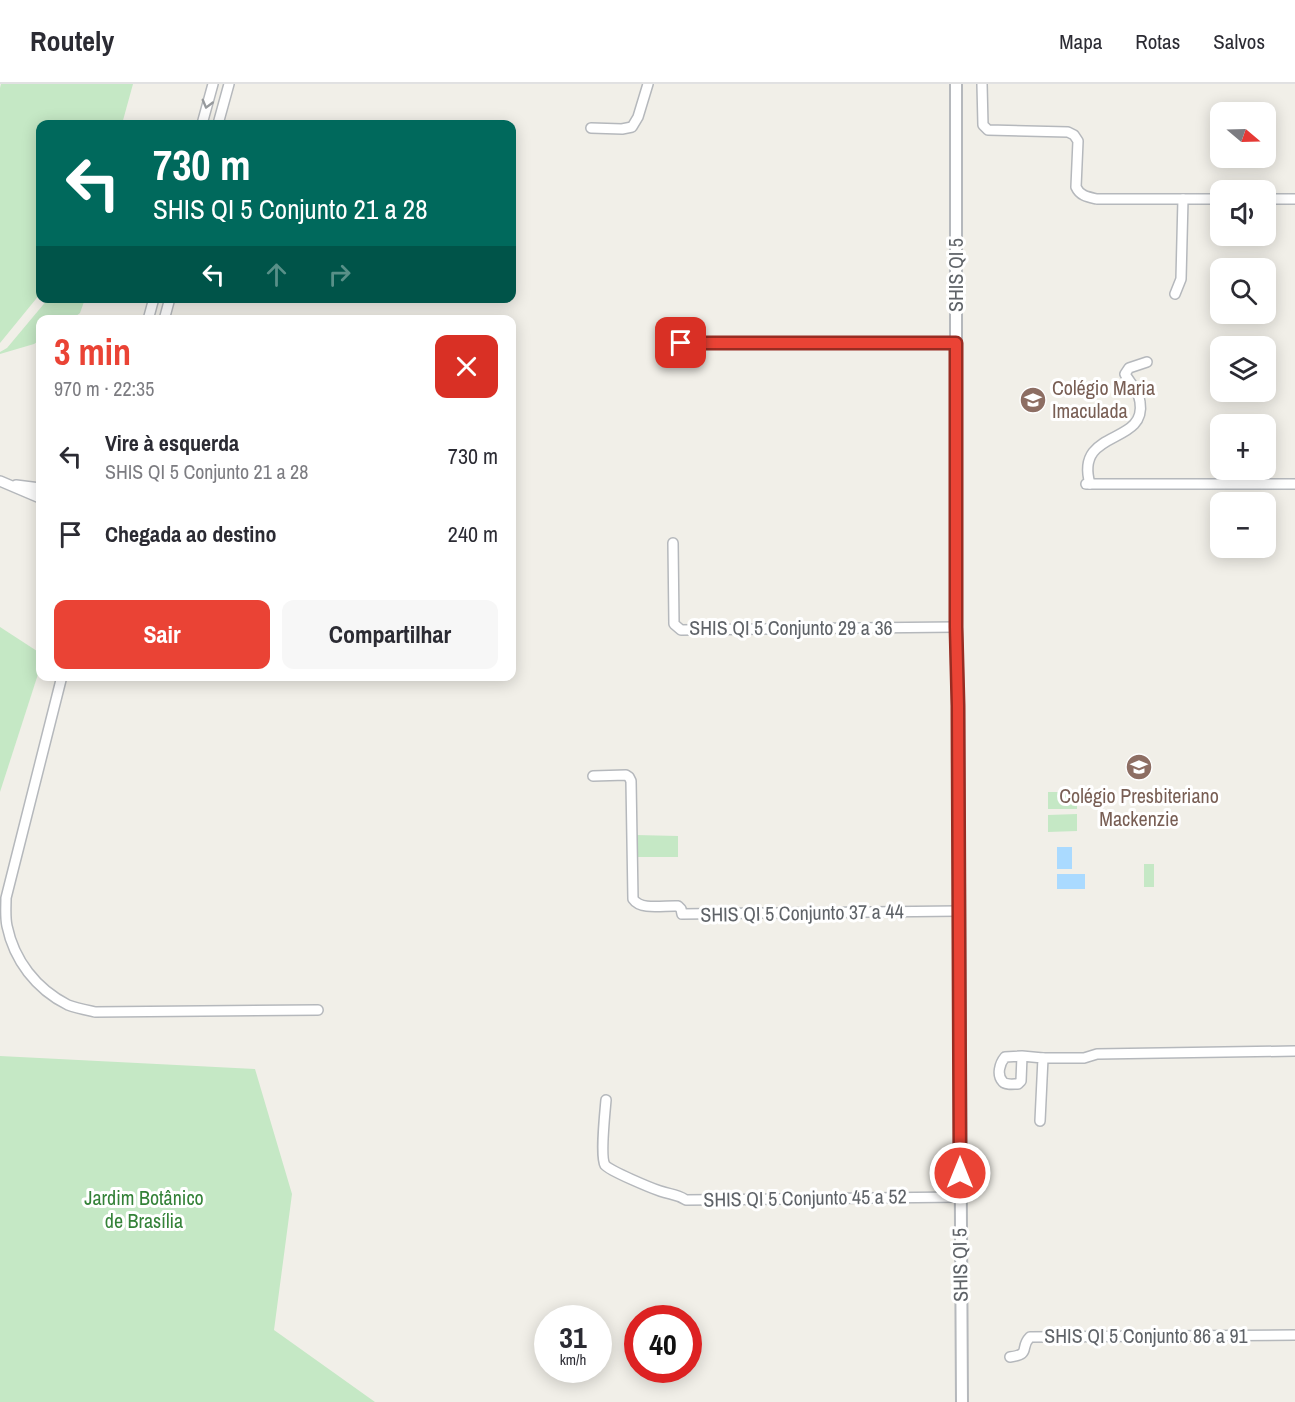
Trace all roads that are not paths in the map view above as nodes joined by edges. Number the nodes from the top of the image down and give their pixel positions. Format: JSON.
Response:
{"nodes":[{"id":1,"x":213,"y":84,"type":"edge"},
{"id":2,"x":229,"y":84,"type":"edge"},
{"id":3,"x":648,"y":84,"type":"edge"},
{"id":4,"x":956,"y":84,"type":"edge"},
{"id":5,"x":982,"y":84,"type":"edge"},
{"id":6,"x":203,"y":120,"type":"edge"},
{"id":7,"x":219,"y":120,"type":"edge"},
{"id":8,"x":591,"y":128,"type":"dead end"},
{"id":9,"x":1183,"y":199,"type":"junction"},
{"id":10,"x":1210,"y":199,"type":"edge"},
{"id":11,"x":1276,"y":200,"type":"edge"},
{"id":12,"x":1295,"y":200,"type":"edge"},
{"id":13,"x":1175,"y":294,"type":"dead end"},
{"id":14,"x":681,"y":343,"type":"dead end"},
{"id":15,"x":956,"y":343,"type":"junction"},
{"id":16,"x":1147,"y":362,"type":"dead end"},
{"id":17,"x":3,"y":483,"type":"edge"},
{"id":18,"x":1295,"y":484,"type":"edge"},
{"id":19,"x":36,"y":487,"type":"edge"},
{"id":20,"x":36,"y":496,"type":"edge"},
{"id":21,"x":674,"y":543,"type":"dead end"},
{"id":22,"x":956,"y":627,"type":"junction"},
{"id":23,"x":61,"y":681,"type":"edge"},
{"id":24,"x":593,"y":776,"type":"dead end"},
{"id":25,"x":958,"y":911,"type":"junction"},
{"id":26,"x":318,"y":1010,"type":"dead end"},
{"id":27,"x":1295,"y":1051,"type":"edge"},
{"id":28,"x":1022,"y":1056,"type":"dead end"},
{"id":29,"x":1043,"y":1058,"type":"junction"},
{"id":30,"x":606,"y":1100,"type":"dead end"},
{"id":31,"x":1040,"y":1121,"type":"dead end"},
{"id":32,"x":960,"y":1197,"type":"junction"},
{"id":33,"x":1295,"y":1335,"type":"edge"},
{"id":34,"x":1010,"y":1357,"type":"dead end"},
{"id":35,"x":962,"y":1402,"type":"edge"}],
"edges":[{"from":1,"to":6,"type":"street","one_way":true},
{"from":2,"to":7,"type":"street"},
{"from":3,"to":8,"type":"street"},
{"from":4,"to":15,"type":"street","name":"SHIS QI 5"},
{"from":5,"to":9,"type":"street"},
{"from":9,"to":10,"type":"street"},
{"from":9,"to":13,"type":"street"},
{"from":11,"to":12,"type":"street"},
{"from":14,"to":15,"type":"street"},
{"from":15,"to":22,"type":"street","name":"SHIS QI 5"},
{"from":16,"to":18,"type":"street"},
{"from":17,"to":19,"type":"street"},
{"from":17,"to":20,"type":"street"},
{"from":21,"to":22,"type":"street","name":"SHIS QI 5 Conjunto 29 a 36"},
{"from":22,"to":25,"type":"street","name":"SHIS QI 5"},
{"from":23,"to":26,"type":"street"},
{"from":24,"to":25,"type":"street","name":"SHIS QI 5 Conjunto 37 a 44"},
{"from":25,"to":32,"type":"street","name":"SHIS QI 5"},
{"from":27,"to":29,"type":"street"},
{"from":28,"to":29,"type":"street"},
{"from":29,"to":31,"type":"street"},
{"from":30,"to":32,"type":"street","name":"SHIS QI 5 Conjunto 45 a 52"},
{"from":32,"to":35,"type":"street","name":"SHIS QI 5"},
{"from":33,"to":34,"type":"street","name":"SHIS QI 5 Conjunto 86 a 91"}]}
